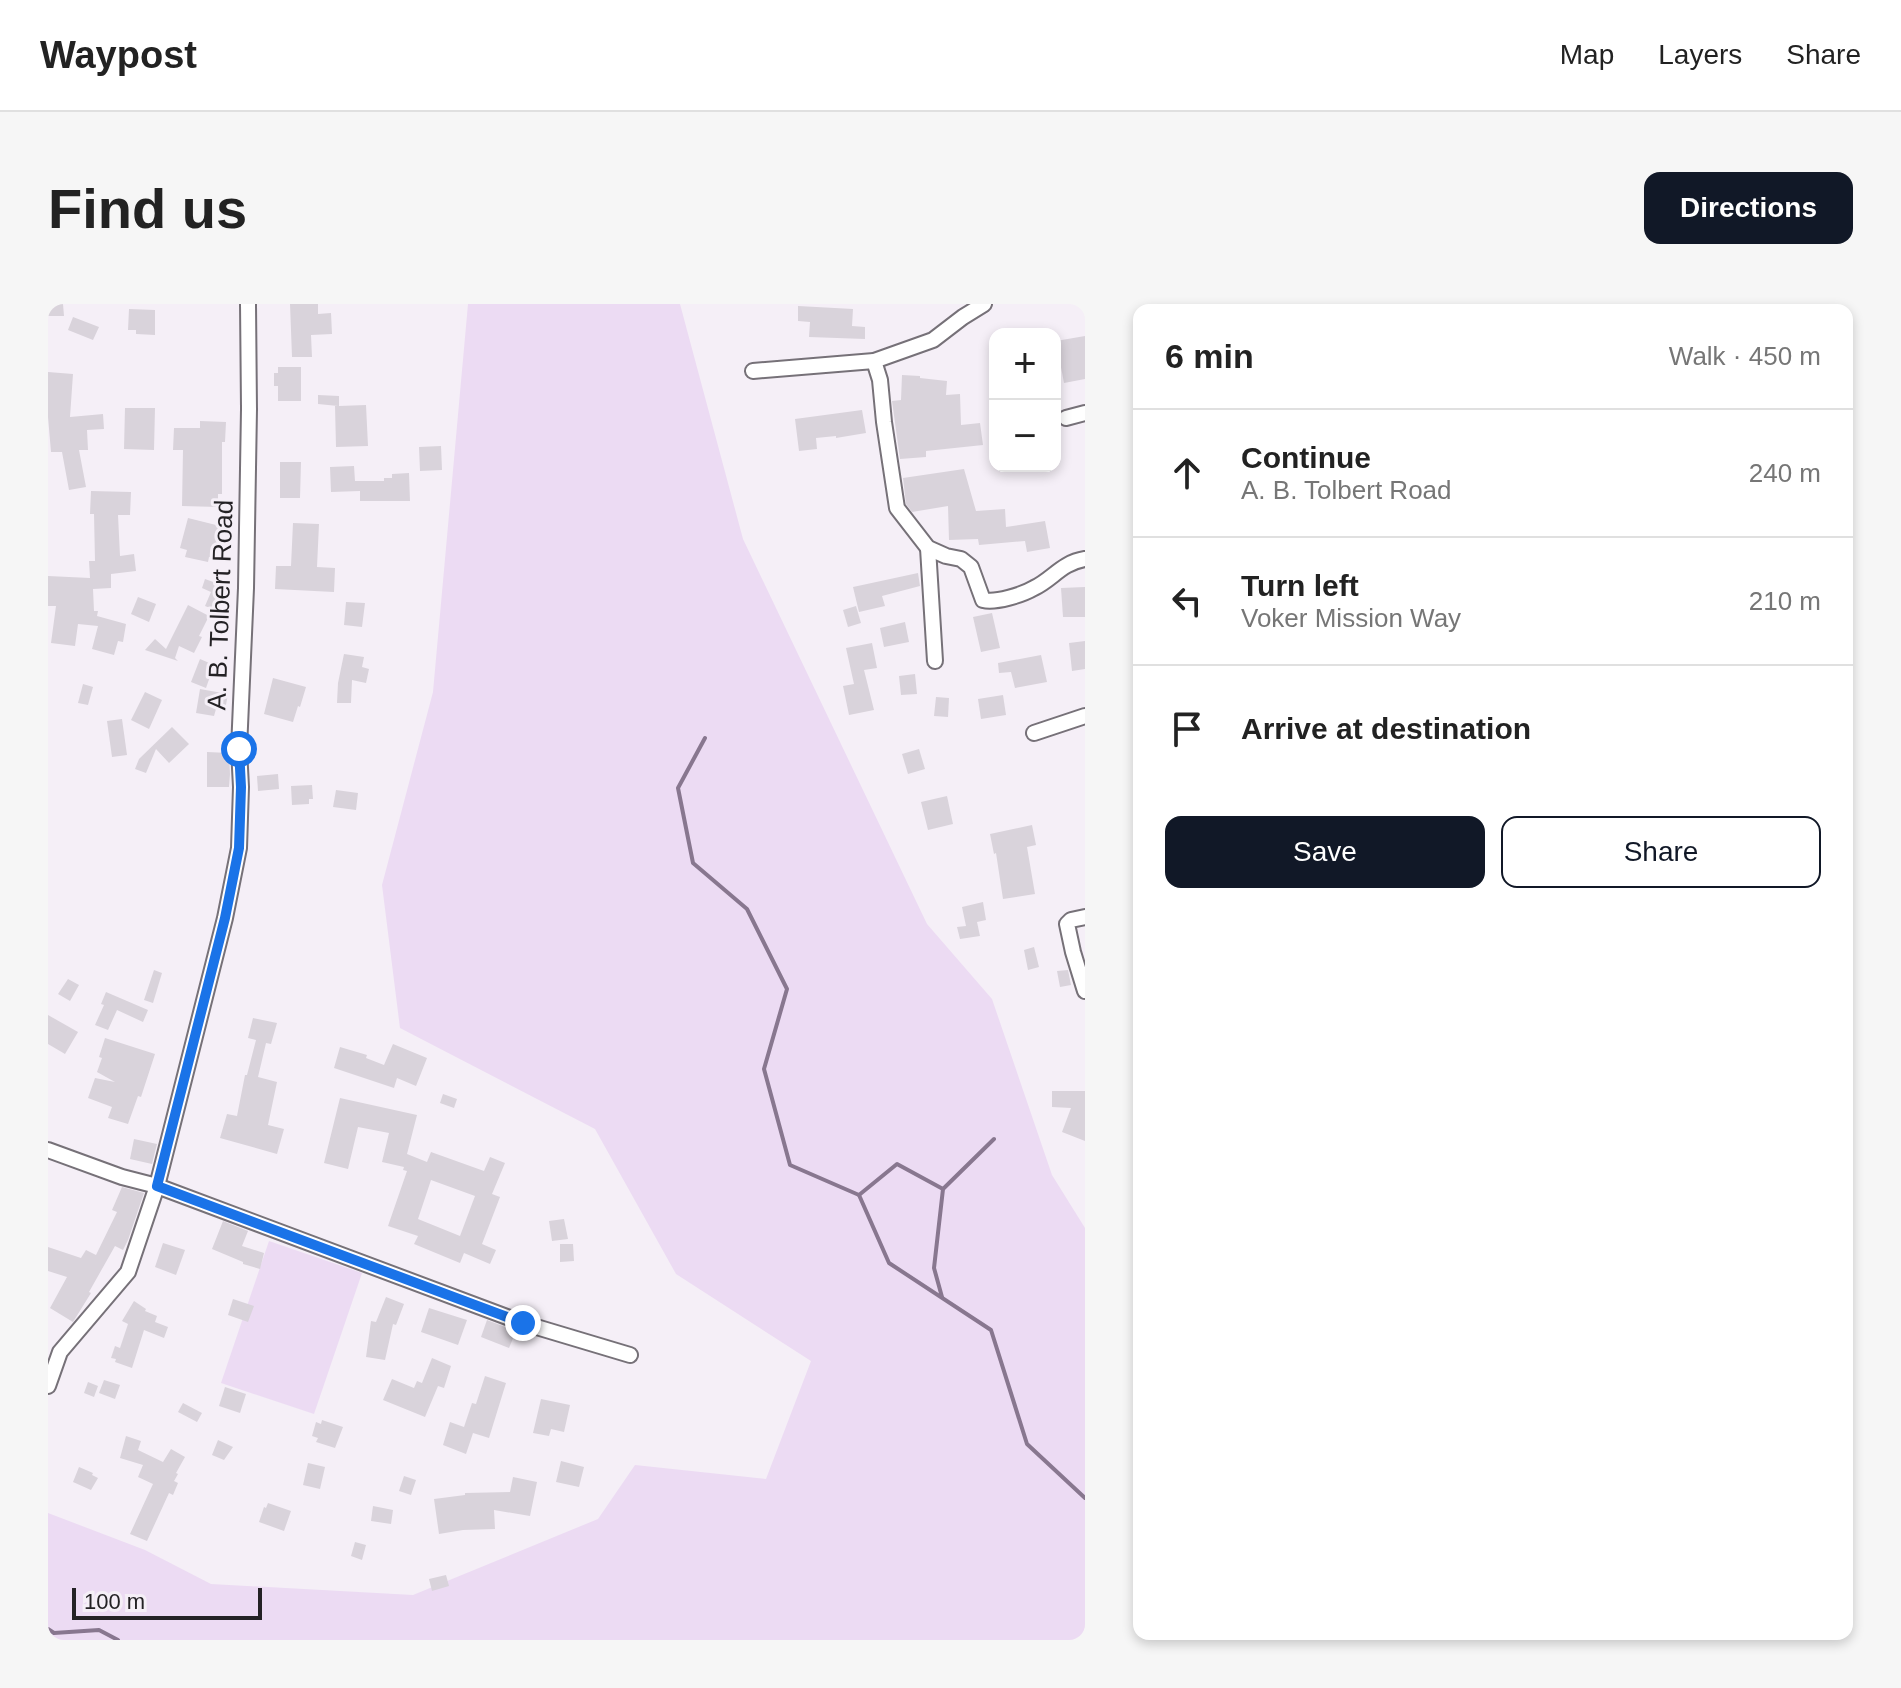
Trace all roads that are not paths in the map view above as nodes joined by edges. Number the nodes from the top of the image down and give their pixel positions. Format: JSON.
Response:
{"nodes":[{"id":1,"x":248,"y":304,"type":"edge"},
{"id":2,"x":984,"y":304,"type":"edge"},
{"id":3,"x":874,"y":361,"type":"junction"},
{"id":4,"x":753,"y":371,"type":"dead end"},
{"id":5,"x":1085,"y":413,"type":"edge"},
{"id":6,"x":1066,"y":418,"type":"dead end"},
{"id":7,"x":928,"y":548,"type":"junction"},
{"id":8,"x":1085,"y":559,"type":"edge"},
{"id":9,"x":935,"y":661,"type":"dead end"},
{"id":10,"x":1085,"y":716,"type":"edge"},
{"id":11,"x":1034,"y":733,"type":"dead end"},
{"id":12,"x":1085,"y":917,"type":"edge"},
{"id":13,"x":1085,"y":991,"type":"edge"},
{"id":14,"x":48,"y":1150,"type":"edge"},
{"id":15,"x":157,"y":1186,"type":"junction"},
{"id":16,"x":630,"y":1355,"type":"dead end"},
{"id":17,"x":48,"y":1386,"type":"edge"}],
"edges":[{"from":1,"to":15,"type":"street","name":"A. B. Tolbert Road"},
{"from":2,"to":3,"type":"street"},
{"from":3,"to":4,"type":"street"},
{"from":3,"to":7,"type":"street"},
{"from":5,"to":6,"type":"street"},
{"from":7,"to":8,"type":"street"},
{"from":7,"to":9,"type":"street"},
{"from":10,"to":11,"type":"street"},
{"from":12,"to":13,"type":"street"},
{"from":14,"to":15,"type":"street"},
{"from":15,"to":16,"type":"street"},
{"from":15,"to":17,"type":"street","name":"A. B. Tolbert Road"}]}
